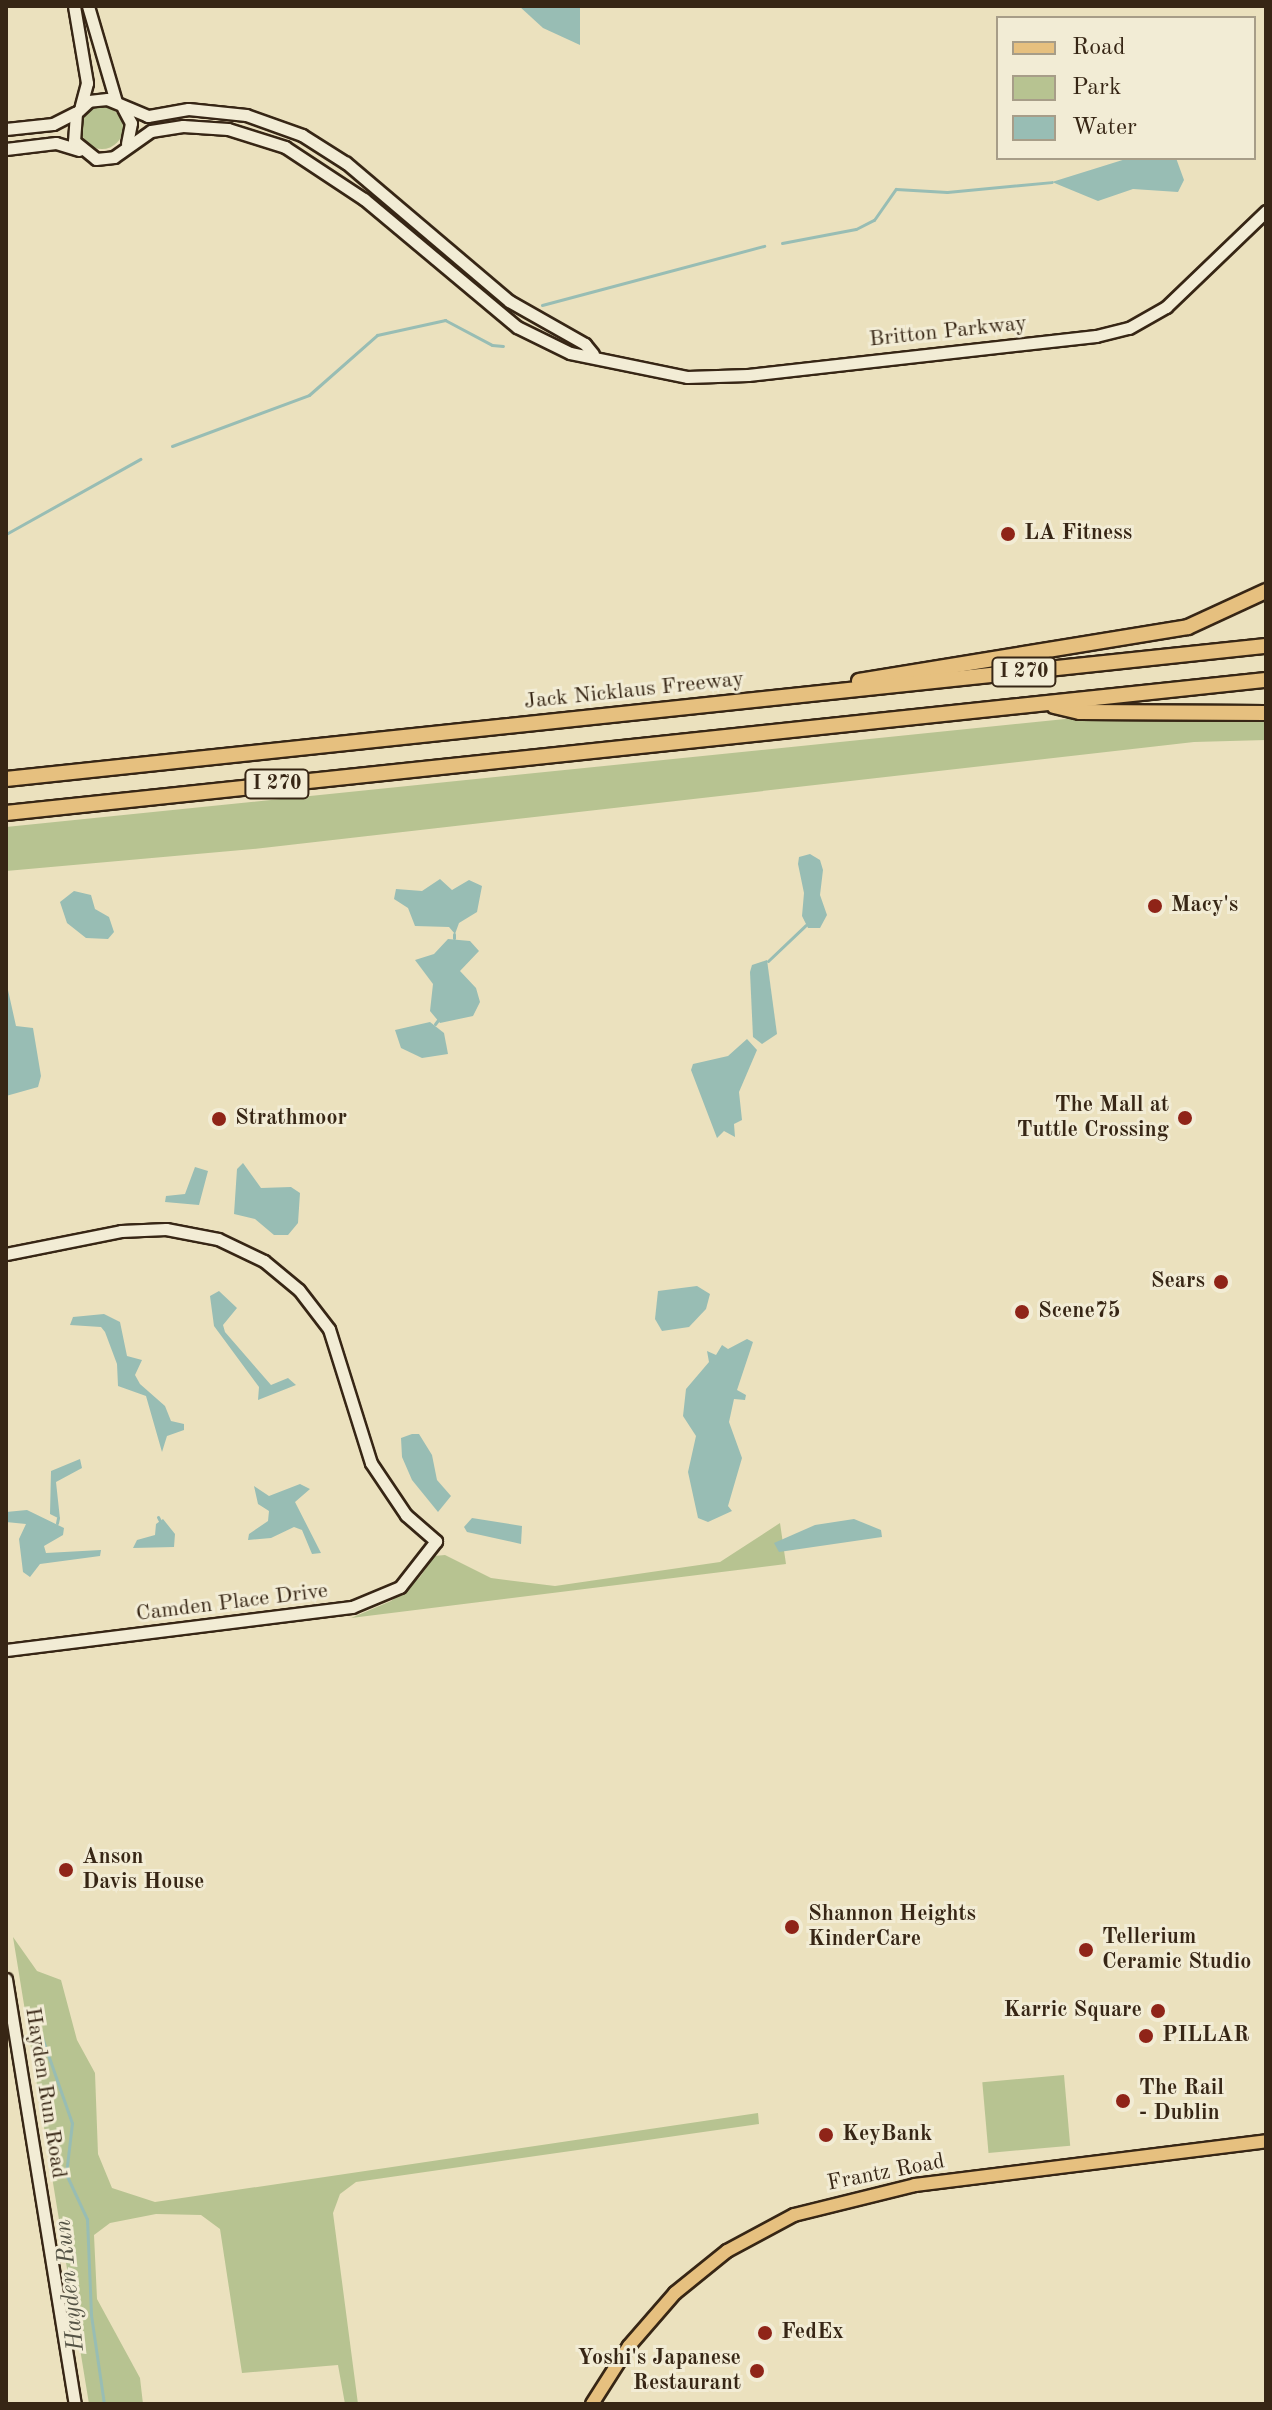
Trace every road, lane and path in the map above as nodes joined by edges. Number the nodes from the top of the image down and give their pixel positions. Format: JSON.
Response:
{"nodes":[{"id":1,"x":74,"y":6,"type":"edge"},
{"id":2,"x":88,"y":6,"type":"edge"},
{"id":3,"x":120,"y":105,"type":"junction"},
{"id":4,"x":78,"y":110,"type":"junction"},
{"id":5,"x":6,"y":129,"type":"edge"},
{"id":6,"x":126,"y":147,"type":"junction"},
{"id":7,"x":6,"y":149,"type":"edge"},
{"id":8,"x":79,"y":150,"type":"junction"},
{"id":9,"x":1266,"y":211,"type":"edge"},
{"id":10,"x":593,"y":354,"type":"junction"},
{"id":11,"x":1266,"y":591,"type":"edge"},
{"id":12,"x":1266,"y":646,"type":"edge"},
{"id":13,"x":1266,"y":680,"type":"edge"},
{"id":14,"x":782,"y":697,"type":"junction"},
{"id":15,"x":1042,"y":703,"type":"junction"},
{"id":16,"x":1266,"y":713,"type":"edge"},
{"id":17,"x":6,"y":779,"type":"edge"},
{"id":18,"x":6,"y":813,"type":"edge"},
{"id":19,"x":6,"y":1254,"type":"edge"},
{"id":20,"x":6,"y":1650,"type":"edge"},
{"id":21,"x":6,"y":1979,"type":"edge"},
{"id":22,"x":11,"y":2044,"type":"edge"},
{"id":23,"x":1266,"y":2141,"type":"edge"},
{"id":24,"x":75,"y":2404,"type":"edge"},
{"id":25,"x":592,"y":2404,"type":"edge"}],
"edges":[{"from":1,"to":4,"type":"main road"},
{"from":2,"to":3,"type":"main road"},
{"from":3,"to":4,"type":"main road"},
{"from":3,"to":6,"type":"main road"},
{"from":3,"to":10,"type":"main road","name":"Britton Parkway"},
{"from":4,"to":5,"type":"main road"},
{"from":4,"to":8,"type":"main road"},
{"from":6,"to":8,"type":"main road"},
{"from":6,"to":10,"type":"main road","name":"Britton Parkway"},
{"from":7,"to":8,"type":"main road"},
{"from":9,"to":10,"type":"main road","name":"Britton Parkway"},
{"from":11,"to":14,"type":"highway"},
{"from":12,"to":14,"type":"highway","name":"Jack Nicklaus Freeway","number":"I 270"},
{"from":13,"to":15,"type":"highway","number":"I 270"},
{"from":14,"to":17,"type":"highway","name":"Jack Nicklaus Freeway","number":"I 270"},
{"from":15,"to":16,"type":"highway"},
{"from":15,"to":18,"type":"highway","number":"I 270"},
{"from":19,"to":20,"type":"main road","name":"Camden Place Drive"},
{"from":21,"to":22,"type":"main road","name":"Hayden Run Road"},
{"from":22,"to":24,"type":"main road","name":"Hayden Run Road"},
{"from":23,"to":25,"type":"main road","name":"Frantz Road"}]}
